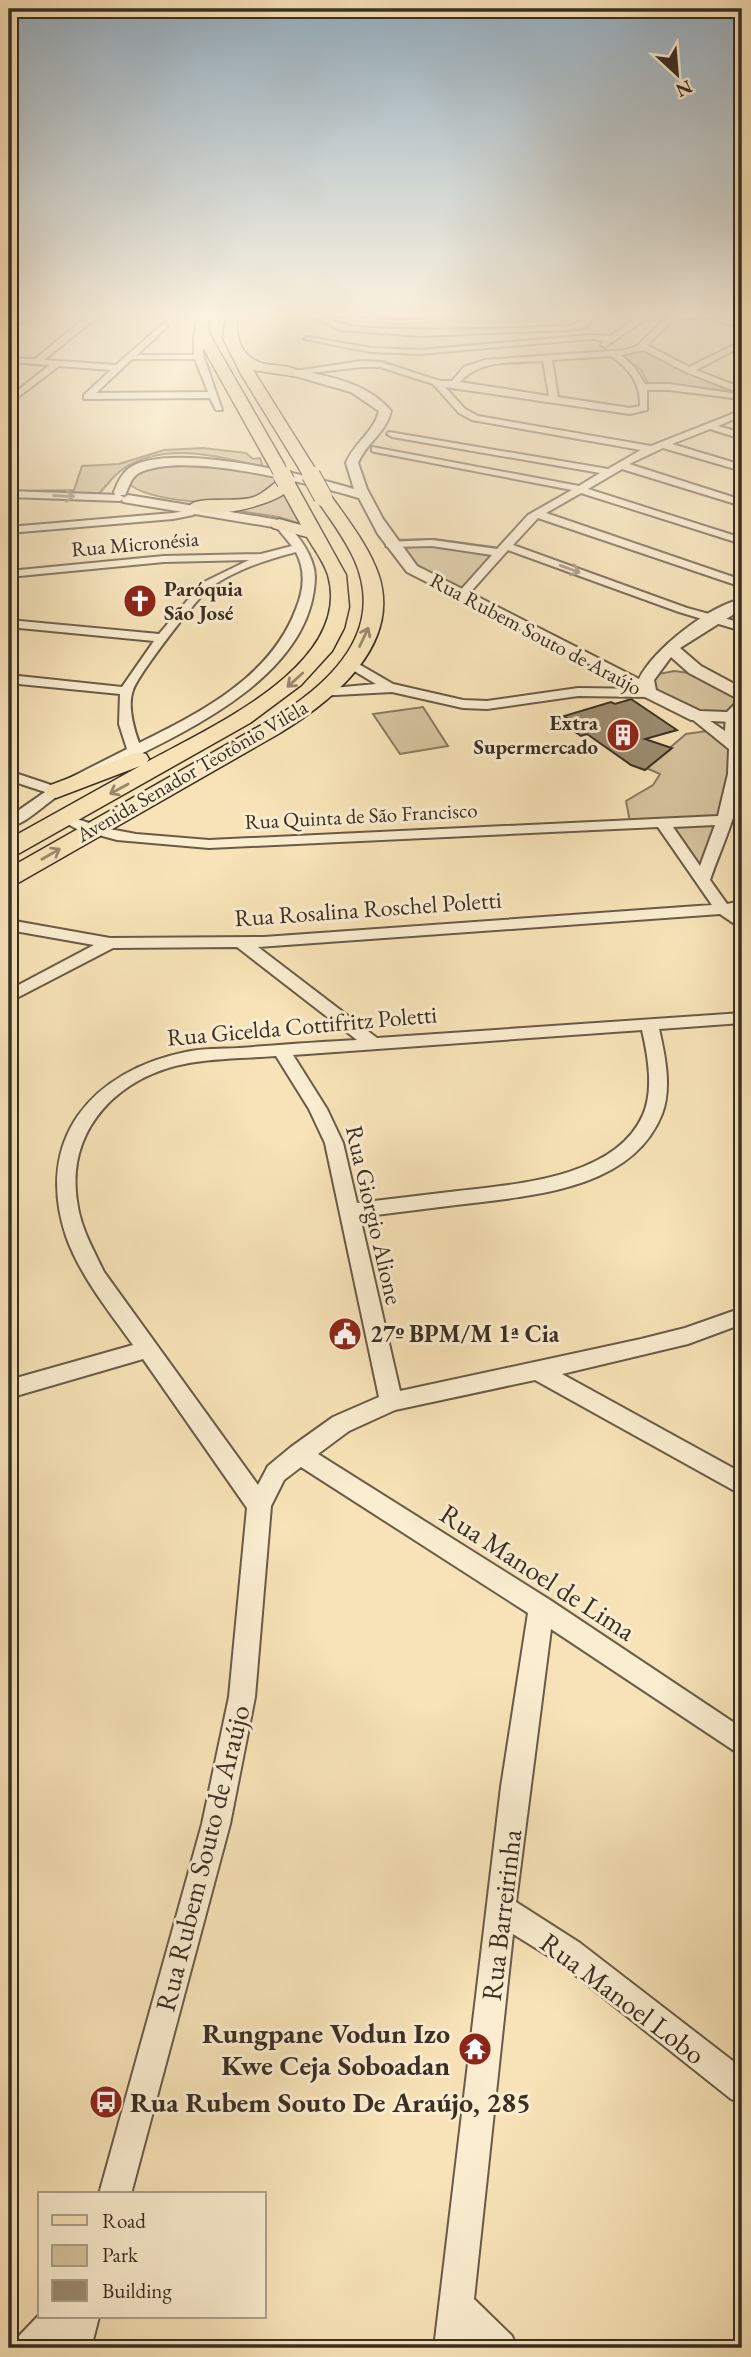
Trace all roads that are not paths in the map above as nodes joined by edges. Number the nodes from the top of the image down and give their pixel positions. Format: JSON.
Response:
{"nodes":[{"id":1,"x":249,"y":421,"type":"edge"},
{"id":2,"x":278,"y":421,"type":"edge"},
{"id":3,"x":382,"y":421,"type":"edge"},
{"id":4,"x":495,"y":421,"type":"edge"},
{"id":5,"x":721,"y":421,"type":"edge"},
{"id":6,"x":709,"y":426,"type":"junction"},
{"id":7,"x":392,"y":434,"type":"dead end"},
{"id":8,"x":742,"y":436,"type":"edge"},
{"id":9,"x":664,"y":444,"type":"junction"},
{"id":10,"x":375,"y":449,"type":"dead end"},
{"id":11,"x":653,"y":449,"type":"junction"},
{"id":12,"x":621,"y":465,"type":"junction"},
{"id":13,"x":742,"y":468,"type":"edge"},
{"id":14,"x":609,"y":472,"type":"junction"},
{"id":15,"x":286,"y":482,"type":"junction"},
{"id":16,"x":581,"y":488,"type":"junction"},
{"id":17,"x":362,"y":490,"type":"junction"},
{"id":18,"x":329,"y":491,"type":"junction"},
{"id":19,"x":127,"y":493,"type":"junction"},
{"id":20,"x":9,"y":494,"type":"edge"},
{"id":21,"x":155,"y":503,"type":"junction"},
{"id":22,"x":742,"y":503,"type":"edge"},
{"id":23,"x":196,"y":507,"type":"junction"},
{"id":24,"x":538,"y":514,"type":"junction"},
{"id":25,"x":146,"y":519,"type":"junction"},
{"id":26,"x":279,"y":524,"type":"junction"},
{"id":27,"x":9,"y":530,"type":"edge"},
{"id":28,"x":316,"y":534,"type":"junction"},
{"id":29,"x":742,"y":541,"type":"edge"},
{"id":30,"x":390,"y":544,"type":"junction"},
{"id":31,"x":299,"y":548,"type":"junction"},
{"id":32,"x":503,"y":549,"type":"junction"},
{"id":33,"x":265,"y":556,"type":"junction"},
{"id":34,"x":9,"y":574,"type":"edge"},
{"id":35,"x":742,"y":584,"type":"edge"},
{"id":36,"x":463,"y":595,"type":"junction"},
{"id":37,"x":742,"y":603,"type":"edge"},
{"id":38,"x":713,"y":619,"type":"junction"},
{"id":39,"x":9,"y":623,"type":"edge"},
{"id":40,"x":742,"y":627,"type":"edge"},
{"id":41,"x":162,"y":638,"type":"junction"},
{"id":42,"x":672,"y":648,"type":"junction"},
{"id":43,"x":351,"y":663,"type":"junction"},
{"id":44,"x":653,"y":667,"type":"junction"},
{"id":45,"x":617,"y":672,"type":"junction"},
{"id":46,"x":699,"y":673,"type":"junction"},
{"id":47,"x":9,"y":679,"type":"edge"},
{"id":48,"x":724,"y":682,"type":"junction"},
{"id":49,"x":742,"y":687,"type":"edge"},
{"id":50,"x":392,"y":688,"type":"junction"},
{"id":51,"x":125,"y":691,"type":"junction"},
{"id":52,"x":578,"y":692,"type":"junction"},
{"id":53,"x":322,"y":693,"type":"junction"},
{"id":54,"x":649,"y":693,"type":"junction"},
{"id":55,"x":742,"y":696,"type":"edge"},
{"id":56,"x":737,"y":712,"type":"edge"},
{"id":57,"x":696,"y":716,"type":"junction"},
{"id":58,"x":221,"y":732,"type":"junction"},
{"id":59,"x":734,"y":744,"type":"junction"},
{"id":60,"x":134,"y":750,"type":"junction"},
{"id":61,"x":9,"y":775,"type":"edge"},
{"id":62,"x":56,"y":791,"type":"junction"},
{"id":63,"x":737,"y":792,"type":"edge"},
{"id":64,"x":65,"y":818,"type":"junction"},
{"id":65,"x":722,"y":820,"type":"junction"},
{"id":66,"x":662,"y":822,"type":"junction"},
{"id":67,"x":9,"y":823,"type":"edge"},
{"id":68,"x":93,"y":830,"type":"junction"},
{"id":69,"x":9,"y":849,"type":"edge"},
{"id":70,"x":9,"y":878,"type":"edge"},
{"id":71,"x":702,"y":880,"type":"junction"},
{"id":72,"x":742,"y":906,"type":"edge"},
{"id":73,"x":723,"y":909,"type":"junction"},
{"id":74,"x":742,"y":924,"type":"edge"},
{"id":75,"x":9,"y":925,"type":"edge"},
{"id":76,"x":241,"y":942,"type":"junction"},
{"id":77,"x":110,"y":943,"type":"junction"},
{"id":78,"x":9,"y":997,"type":"edge"},
{"id":79,"x":742,"y":1018,"type":"edge"},
{"id":80,"x":649,"y":1024,"type":"junction"},
{"id":81,"x":371,"y":1042,"type":"junction"},
{"id":82,"x":281,"y":1051,"type":"junction"},
{"id":83,"x":350,"y":1211,"type":"junction"},
{"id":84,"x":742,"y":1316,"type":"edge"},
{"id":85,"x":149,"y":1349,"type":"junction"},
{"id":86,"x":535,"y":1369,"type":"junction"},
{"id":87,"x":9,"y":1389,"type":"edge"},
{"id":88,"x":391,"y":1402,"type":"junction"},
{"id":89,"x":299,"y":1454,"type":"junction"},
{"id":90,"x":742,"y":1485,"type":"edge"},
{"id":91,"x":259,"y":1506,"type":"junction"},
{"id":92,"x":541,"y":1608,"type":"junction"},
{"id":93,"x":742,"y":1743,"type":"edge"},
{"id":94,"x":502,"y":1910,"type":"junction"},
{"id":95,"x":742,"y":2088,"type":"edge"},
{"id":96,"x":116,"y":2192,"type":"edge"},
{"id":97,"x":456,"y":2306,"type":"junction"},
{"id":98,"x":60,"y":2318,"type":"edge"},
{"id":99,"x":82,"y":2318,"type":"edge"},
{"id":100,"x":31,"y":2348,"type":"edge"},
{"id":101,"x":74,"y":2348,"type":"edge"},
{"id":102,"x":451,"y":2348,"type":"edge"},
{"id":103,"x":500,"y":2348,"type":"edge"}],
"edges":[{"from":1,"to":15,"type":"main road","name":"Avenida Senador Teotônio Vilela","bridge":true},
{"from":2,"to":18,"type":"main road","name":"Avenida Senador Teotônio Vilela","bridge":true},
{"from":3,"to":17,"type":"street","name":"Rua Rubem Souto de Araújo"},
{"from":4,"to":11,"type":"street"},
{"from":5,"to":6,"type":"street"},
{"from":6,"to":8,"type":"street"},
{"from":6,"to":9,"type":"street"},
{"from":7,"to":14,"type":"street"},
{"from":9,"to":11,"type":"street"},
{"from":9,"to":13,"type":"street"},
{"from":10,"to":16,"type":"street"},
{"from":11,"to":12,"type":"street"},
{"from":12,"to":14,"type":"street"},
{"from":12,"to":22,"type":"street"},
{"from":14,"to":16,"type":"street"},
{"from":15,"to":23,"type":"main road"},
{"from":15,"to":28,"type":"main road","name":"Avenida Senador Teotônio Vilela"},
{"from":16,"to":24,"type":"street"},
{"from":16,"to":29,"type":"street"},
{"from":17,"to":18,"type":"street"},
{"from":17,"to":30,"type":"street","name":"Rua Rubem Souto de Araújo"},
{"from":18,"to":19,"type":"street"},
{"from":43,"to":18,"type":"main road","name":"Avenida Senador Teotônio Vilela","one_way":true},
{"from":20,"to":19,"type":"street","one_way":true},
{"from":19,"to":21,"type":"street"},
{"from":19,"to":23,"type":"street"},
{"from":21,"to":23,"type":"street"},
{"from":21,"to":25,"type":"street"},
{"from":23,"to":25,"type":"street"},
{"from":23,"to":26,"type":"street"},
{"from":24,"to":32,"type":"street"},
{"from":24,"to":35,"type":"street"},
{"from":25,"to":27,"type":"street"},
{"from":26,"to":28,"type":"main road"},
{"from":26,"to":31,"type":"street","name":"Avenida Senador Teotônio Vilela"},
{"from":28,"to":58,"type":"main road","name":"Avenida Senador Teotônio Vilela","one_way":true},
{"from":30,"to":32,"type":"street"},
{"from":30,"to":36,"type":"street","name":"Rua Rubem Souto de Araújo"},
{"from":31,"to":33,"type":"street"},
{"from":31,"to":60,"type":"street","name":"Avenida Senador Teotônio Vilela"},
{"from":32,"to":36,"type":"street"},
{"from":32,"to":38,"type":"street","one_way":true},
{"from":33,"to":34,"type":"street","name":"Rua Micronésia"},
{"from":33,"to":41,"type":"street"},
{"from":36,"to":45,"type":"street","name":"Rua Rubem Souto de Araújo"},
{"from":37,"to":38,"type":"street"},
{"from":38,"to":40,"type":"street"},
{"from":38,"to":42,"type":"street"},
{"from":39,"to":41,"type":"street"},
{"from":41,"to":51,"type":"street"},
{"from":42,"to":44,"type":"street"},
{"from":42,"to":46,"type":"street"},
{"from":43,"to":50,"type":"street"},
{"from":43,"to":53,"type":"main road","name":"Avenida Senador Teotônio Vilela"},
{"from":44,"to":45,"type":"street"},
{"from":44,"to":46,"type":"street"},
{"from":44,"to":54,"type":"street"},
{"from":45,"to":52,"type":"street"},
{"from":45,"to":54,"type":"street","name":"Rua Rubem Souto de Araújo"},
{"from":46,"to":48,"type":"street"},
{"from":47,"to":51,"type":"street"},
{"from":48,"to":49,"type":"street"},
{"from":48,"to":55,"type":"street"},
{"from":50,"to":52,"type":"street"},
{"from":50,"to":53,"type":"street"},
{"from":51,"to":60,"type":"street"},
{"from":52,"to":54,"type":"street"},
{"from":53,"to":68,"type":"main road","name":"Avenida Senador Teotônio Vilela"},
{"from":54,"to":57,"type":"street","name":"Rua Rubem Souto de Araújo"},
{"from":56,"to":57,"type":"street"},
{"from":56,"to":59,"type":"street"},
{"from":57,"to":59,"type":"street","name":"Rua Rubem Souto de Araújo"},
{"from":58,"to":62,"type":"main road"},
{"from":58,"to":64,"type":"main road","name":"Avenida Senador Teotônio Vilela","one_way":true},
{"from":59,"to":63,"type":"street"},
{"from":60,"to":62,"type":"street","name":"Avenida Senador Teotônio Vilela"},
{"from":61,"to":62,"type":"street"},
{"from":62,"to":67,"type":"street","name":"Avenida Senador Teotônio Vilela"},
{"from":63,"to":65,"type":"street"},
{"from":64,"to":68,"type":"street","name":"Rua Quinta de São Francisco"},
{"from":64,"to":69,"type":"main road","name":"Avenida Senador Teotônio Vilela"},
{"from":65,"to":66,"type":"street","name":"Rua Quinta de São Francisco"},
{"from":65,"to":71,"type":"street"},
{"from":66,"to":68,"type":"street","name":"Rua Quinta de São Francisco"},
{"from":66,"to":71,"type":"street"},
{"from":70,"to":68,"type":"main road","name":"Avenida Senador Teotônio Vilela","one_way":true},
{"from":71,"to":73,"type":"street"},
{"from":72,"to":73,"type":"street","name":"Rua Rosalina Roschel Poletti"},
{"from":73,"to":74,"type":"street"},
{"from":73,"to":76,"type":"street","name":"Rua Rosalina Roschel Poletti"},
{"from":75,"to":77,"type":"street"},
{"from":76,"to":77,"type":"street","name":"Rua Rosalina Roschel Poletti"},
{"from":76,"to":81,"type":"street"},
{"from":77,"to":78,"type":"street","name":"Rua Rosalina Roschel Poletti"},
{"from":79,"to":80,"type":"street","name":"Rua Gicelda Cottifritz Poletti"},
{"from":80,"to":81,"type":"street","name":"Rua Gicelda Cottifritz Poletti"},
{"from":80,"to":83,"type":"street"},
{"from":81,"to":82,"type":"street","name":"Rua Gicelda Cottifritz Poletti"},
{"from":82,"to":83,"type":"street","name":"Rua Giorgio Alione"},
{"from":82,"to":85,"type":"street","name":"Rua Gicelda Cottifritz Poletti"},
{"from":83,"to":88,"type":"street","name":"Rua Giorgio Alione"},
{"from":84,"to":86,"type":"street","name":"Rua Rubem Souto de Araújo"},
{"from":85,"to":87,"type":"street"},
{"from":85,"to":91,"type":"street","name":"Rua Gicelda Cottifritz Poletti"},
{"from":86,"to":88,"type":"street","name":"Rua Rubem Souto de Araújo"},
{"from":86,"to":90,"type":"street"},
{"from":88,"to":89,"type":"street","name":"Rua Rubem Souto de Araújo"},
{"from":89,"to":91,"type":"street","name":"Rua Rubem Souto de Araújo"},
{"from":89,"to":92,"type":"street","name":"Rua Manoel de Lima"},
{"from":91,"to":96,"type":"street","name":"Rua Rubem Souto de Araújo"},
{"from":92,"to":93,"type":"street","name":"Rua Manoel de Lima"},
{"from":92,"to":94,"type":"street","name":"Rua Barreirinha"},
{"from":94,"to":95,"type":"street","name":"Rua Manoel Lobo"},
{"from":94,"to":97,"type":"street","name":"Rua Barreirinha"},
{"from":97,"to":102,"type":"street","name":"Rua Barreirinha"},
{"from":97,"to":103,"type":"street"},
{"from":98,"to":100,"type":"street"},
{"from":99,"to":101,"type":"street"}]}
